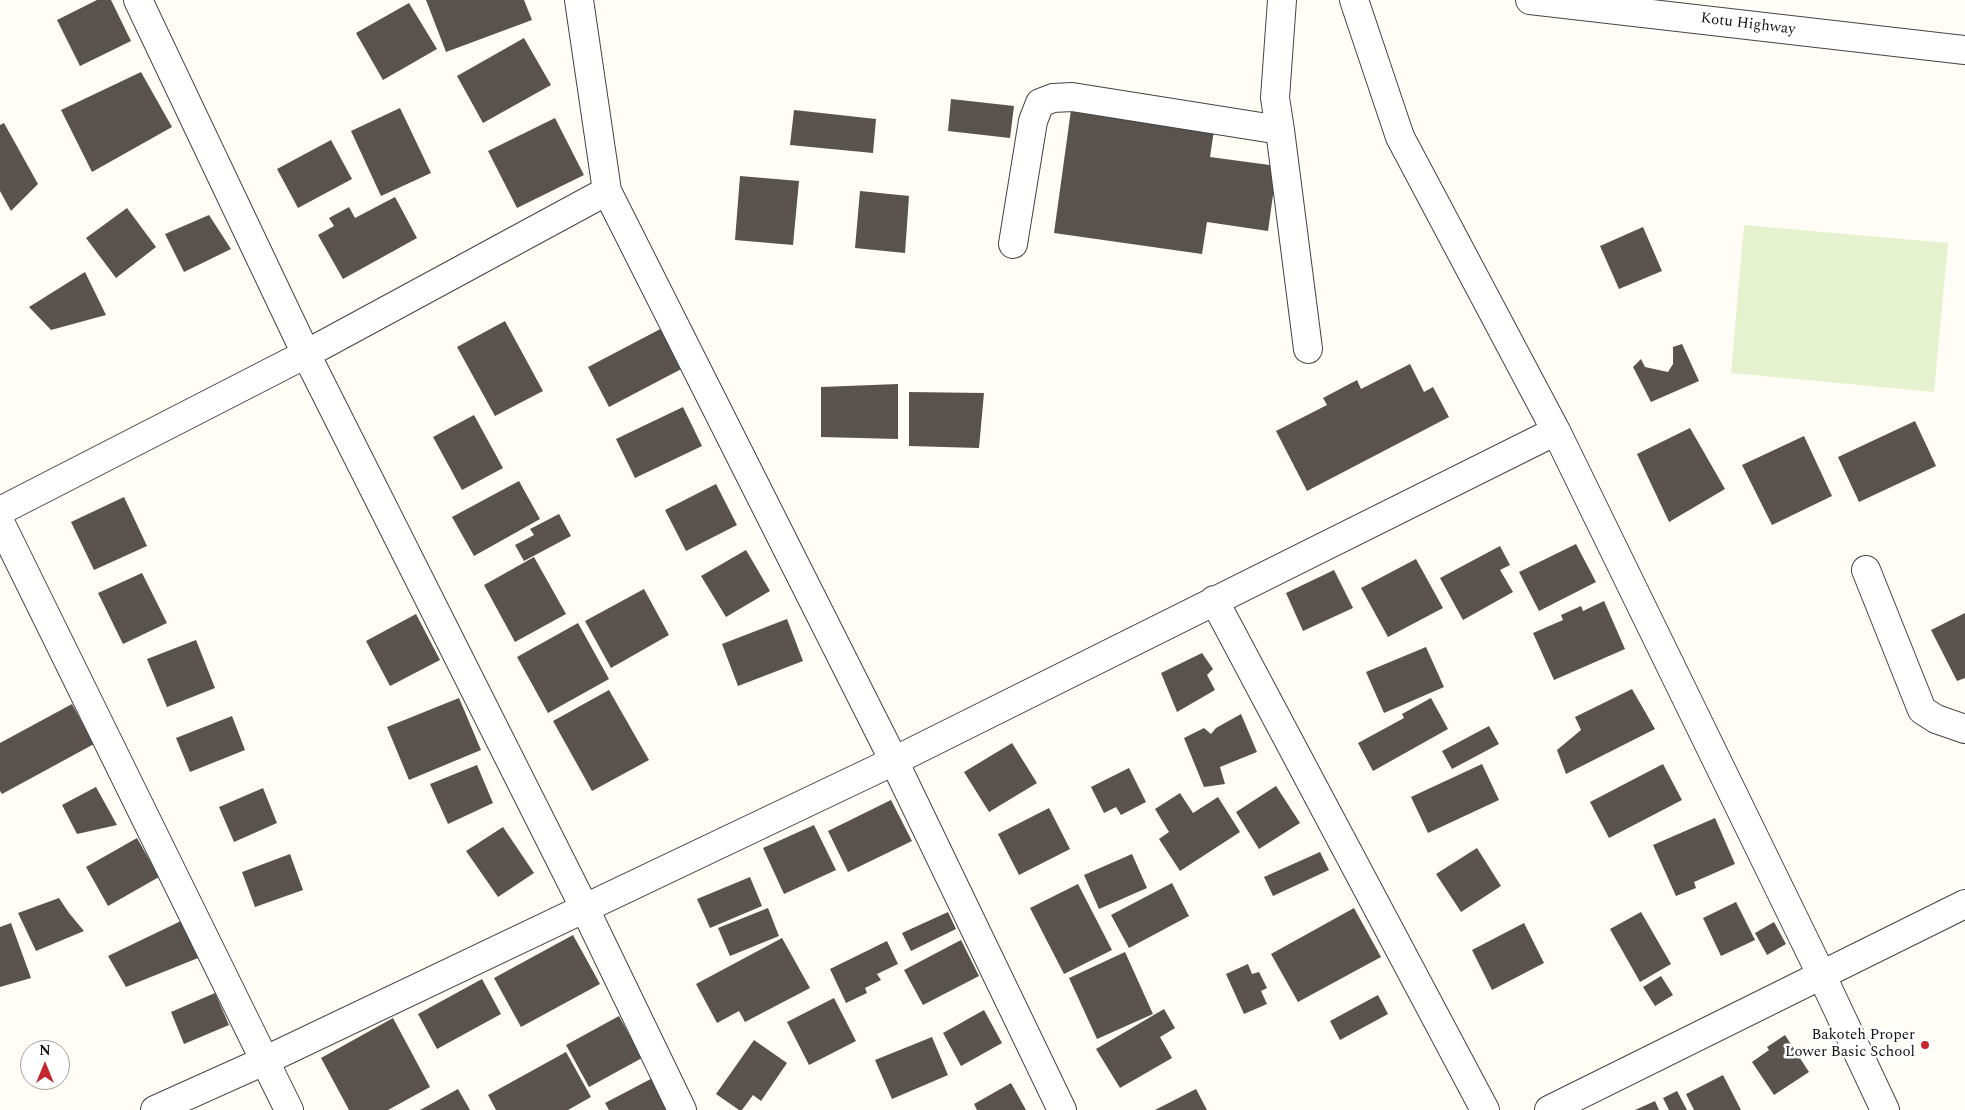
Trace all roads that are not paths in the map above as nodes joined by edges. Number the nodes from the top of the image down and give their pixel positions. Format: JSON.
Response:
{"nodes":[{"id":1,"x":138,"y":0,"type":"edge"},
{"id":2,"x":579,"y":0,"type":"edge"},
{"id":3,"x":1282,"y":0,"type":"edge"},
{"id":4,"x":1354,"y":0,"type":"edge"},
{"id":5,"x":1530,"y":0,"type":"edge"},
{"id":6,"x":1965,"y":50,"type":"edge"},
{"id":7,"x":1280,"y":130,"type":"junction"},
{"id":8,"x":607,"y":191,"type":"junction"},
{"id":9,"x":1013,"y":244,"type":"dead end"},
{"id":10,"x":1308,"y":349,"type":"dead end"},
{"id":11,"x":306,"y":354,"type":"junction"},
{"id":12,"x":1556,"y":431,"type":"junction"},
{"id":13,"x":0,"y":511,"type":"edge"},
{"id":14,"x":0,"y":522,"type":"edge"},
{"id":15,"x":1866,"y":570,"type":"dead end"},
{"id":16,"x":1214,"y":600,"type":"junction"},
{"id":17,"x":1965,"y":729,"type":"edge"},
{"id":18,"x":894,"y":761,"type":"junction"},
{"id":19,"x":1965,"y":904,"type":"edge"},
{"id":20,"x":584,"y":907,"type":"junction"},
{"id":21,"x":1822,"y":976,"type":"junction"},
{"id":22,"x":264,"y":1061,"type":"junction"},
{"id":23,"x":155,"y":1110,"type":"edge"},
{"id":24,"x":289,"y":1110,"type":"edge"},
{"id":25,"x":682,"y":1110,"type":"edge"},
{"id":26,"x":1062,"y":1110,"type":"edge"},
{"id":27,"x":1485,"y":1110,"type":"edge"},
{"id":28,"x":1549,"y":1110,"type":"edge"},
{"id":29,"x":1885,"y":1110,"type":"edge"}],
"edges":[{"from":1,"to":11,"type":"street"},
{"from":2,"to":8,"type":"street"},
{"from":3,"to":7,"type":"street"},
{"from":4,"to":12,"type":"street"},
{"from":5,"to":6,"type":"street","name":"Kotu Highway"},
{"from":7,"to":9,"type":"street"},
{"from":7,"to":10,"type":"street"},
{"from":8,"to":11,"type":"street"},
{"from":8,"to":18,"type":"street"},
{"from":11,"to":13,"type":"street"},
{"from":11,"to":20,"type":"street"},
{"from":12,"to":16,"type":"street"},
{"from":12,"to":21,"type":"street"},
{"from":14,"to":22,"type":"street"},
{"from":15,"to":17,"type":"street"},
{"from":16,"to":18,"type":"street"},
{"from":16,"to":27,"type":"street"},
{"from":18,"to":20,"type":"street"},
{"from":18,"to":26,"type":"street"},
{"from":19,"to":21,"type":"street"},
{"from":20,"to":22,"type":"street"},
{"from":20,"to":25,"type":"street"},
{"from":21,"to":28,"type":"street"},
{"from":21,"to":29,"type":"street"},
{"from":22,"to":23,"type":"street"},
{"from":22,"to":24,"type":"street"}]}
